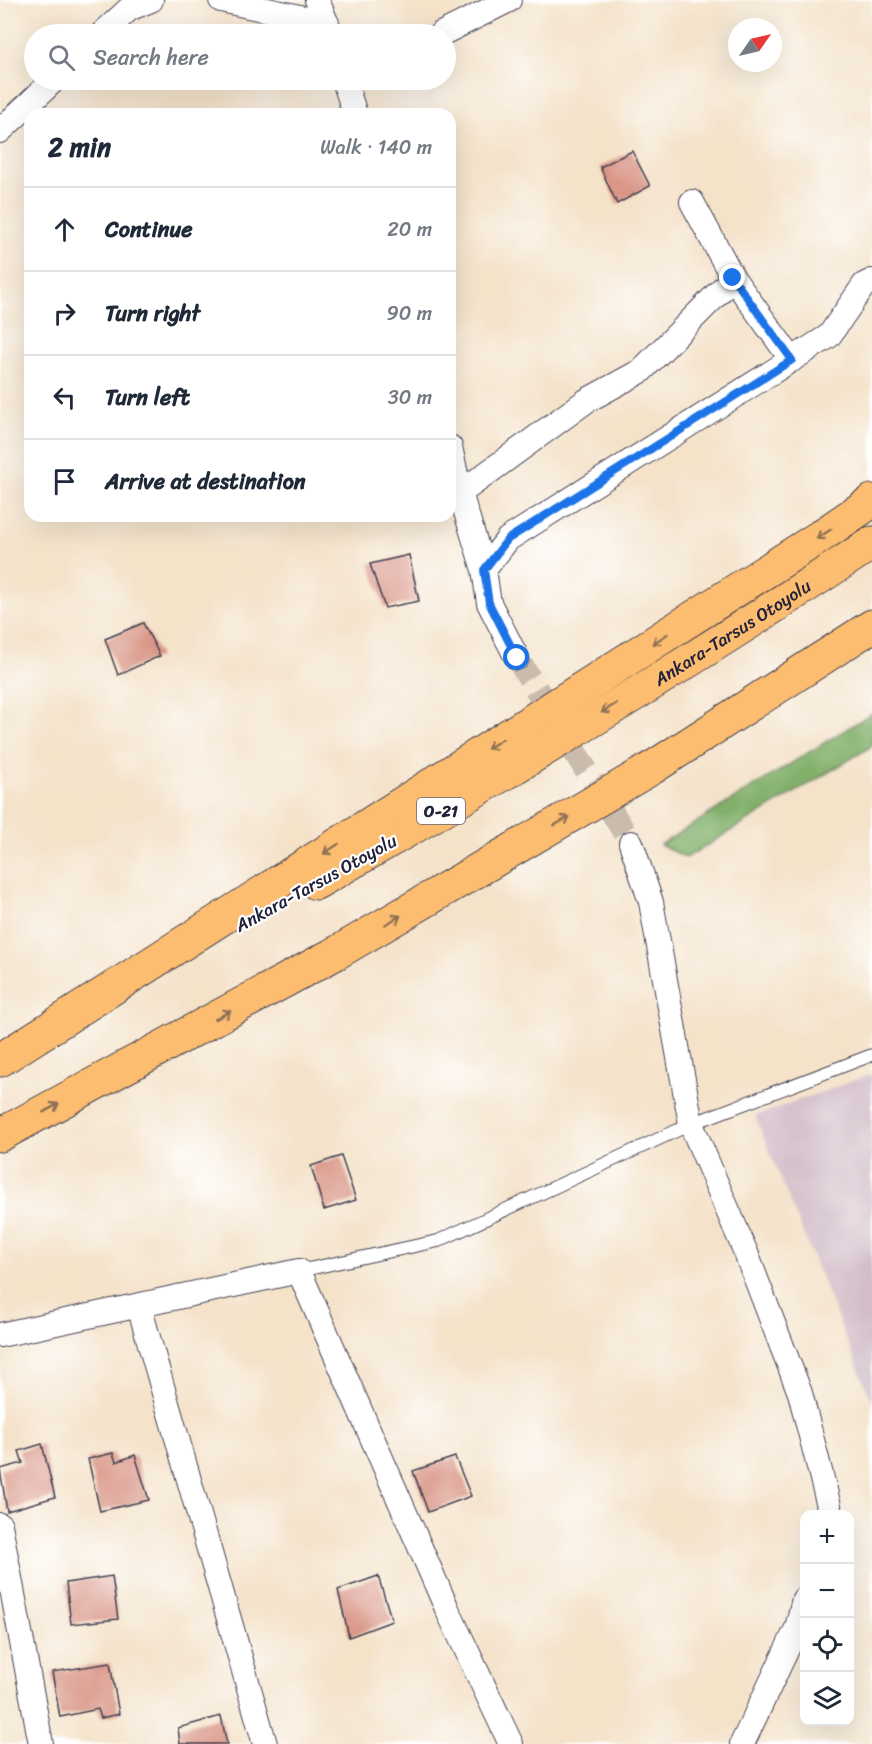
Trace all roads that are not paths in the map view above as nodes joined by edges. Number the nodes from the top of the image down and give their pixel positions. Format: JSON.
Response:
{"nodes":[{"id":1,"x":150,"y":0,"type":"edge"},
{"id":2,"x":221,"y":0,"type":"edge"},
{"id":3,"x":317,"y":0,"type":"edge"},
{"id":4,"x":509,"y":0,"type":"edge"},
{"id":5,"x":113,"y":24,"type":"edge"},
{"id":6,"x":310,"y":24,"type":"edge"},
{"id":7,"x":327,"y":24,"type":"edge"},
{"id":8,"x":456,"y":26,"type":"edge"},
{"id":9,"x":43,"y":90,"type":"edge"},
{"id":10,"x":351,"y":90,"type":"edge"},
{"id":11,"x":24,"y":108,"type":"edge"},
{"id":12,"x":24,"y":108,"type":"edge"},
{"id":13,"x":354,"y":108,"type":"edge"},
{"id":14,"x":0,"y":131,"type":"edge"},
{"id":15,"x":692,"y":202,"type":"dead end"},
{"id":16,"x":733,"y":278,"type":"junction"},
{"id":17,"x":872,"y":281,"type":"edge"},
{"id":18,"x":792,"y":360,"type":"junction"},
{"id":19,"x":456,"y":475,"type":"edge"},
{"id":20,"x":460,"y":493,"type":"junction"},
{"id":21,"x":872,"y":501,"type":"edge"},
{"id":22,"x":872,"y":543,"type":"edge"},
{"id":23,"x":484,"y":570,"type":"junction"},
{"id":24,"x":872,"y":626,"type":"edge"},
{"id":25,"x":517,"y":658,"type":"tunnel mouth"},
{"id":26,"x":631,"y":843,"type":"tunnel mouth"},
{"id":27,"x":872,"y":1055,"type":"edge"},
{"id":28,"x":0,"y":1060,"type":"edge"},
{"id":29,"x":691,"y":1124,"type":"junction"},
{"id":30,"x":0,"y":1136,"type":"edge"},
{"id":31,"x":299,"y":1271,"type":"junction"},
{"id":32,"x":139,"y":1306,"type":"junction"},
{"id":33,"x":0,"y":1335,"type":"edge"},
{"id":34,"x":828,"y":1510,"type":"edge"},
{"id":35,"x":0,"y":1525,"type":"edge"},
{"id":36,"x":800,"y":1616,"type":"edge"},
{"id":37,"x":41,"y":1744,"type":"edge"},
{"id":38,"x":265,"y":1744,"type":"edge"},
{"id":39,"x":511,"y":1744,"type":"edge"},
{"id":40,"x":742,"y":1744,"type":"edge"}],
"edges":[{"from":1,"to":5,"type":"street"},
{"from":2,"to":6,"type":"street"},
{"from":3,"to":7,"type":"street"},
{"from":4,"to":8,"type":"street"},
{"from":9,"to":11,"type":"street"},
{"from":10,"to":13,"type":"street"},
{"from":12,"to":14,"type":"street"},
{"from":15,"to":16,"type":"street"},
{"from":16,"to":18,"type":"street"},
{"from":16,"to":20,"type":"street"},
{"from":17,"to":18,"type":"street"},
{"from":18,"to":23,"type":"street"},
{"from":19,"to":20,"type":"street"},
{"from":20,"to":23,"type":"street"},
{"from":21,"to":28,"type":"highway","one_way":true},
{"from":22,"to":28,"type":"highway","name":"Ankara-Tarsus Otoyolu","number":"O-21","one_way":true},
{"from":23,"to":25,"type":"street"},
{"from":30,"to":24,"type":"highway","one_way":true},
{"from":26,"to":29,"type":"street"},
{"from":27,"to":29,"type":"lane"},
{"from":29,"to":31,"type":"lane"},
{"from":29,"to":34,"type":"street"},
{"from":31,"to":32,"type":"street"},
{"from":31,"to":39,"type":"street"},
{"from":32,"to":33,"type":"street"},
{"from":32,"to":38,"type":"street"},
{"from":35,"to":37,"type":"street"},
{"from":36,"to":40,"type":"street"}]}
